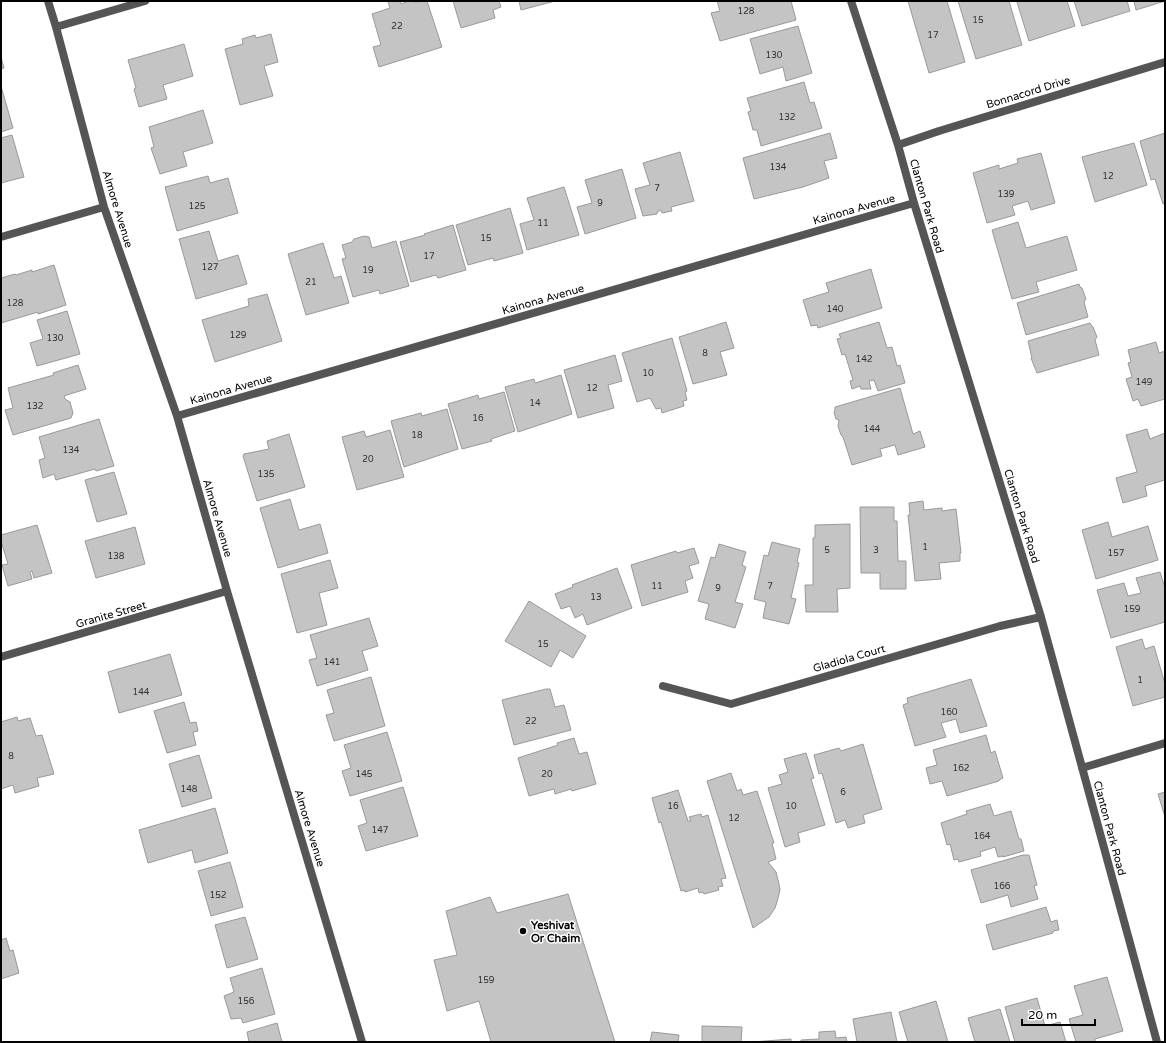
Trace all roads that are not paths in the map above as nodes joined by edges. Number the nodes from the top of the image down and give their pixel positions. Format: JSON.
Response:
{"nodes":[{"id":1,"x":48,"y":1,"type":"edge"},
{"id":2,"x":145,"y":1,"type":"edge"},
{"id":3,"x":851,"y":1,"type":"edge"},
{"id":4,"x":56,"y":27,"type":"junction"},
{"id":5,"x":1165,"y":62,"type":"edge"},
{"id":6,"x":898,"y":145,"type":"junction"},
{"id":7,"x":914,"y":204,"type":"junction"},
{"id":8,"x":104,"y":207,"type":"junction"},
{"id":9,"x":1,"y":237,"type":"edge"},
{"id":10,"x":177,"y":416,"type":"junction"},
{"id":11,"x":228,"y":591,"type":"junction"},
{"id":12,"x":1041,"y":617,"type":"junction"},
{"id":13,"x":1,"y":657,"type":"edge"},
{"id":14,"x":663,"y":686,"type":"dead end"},
{"id":15,"x":1165,"y":743,"type":"edge"},
{"id":16,"x":1082,"y":768,"type":"junction"},
{"id":17,"x":362,"y":1042,"type":"edge"},
{"id":18,"x":1157,"y":1042,"type":"edge"}],
"edges":[{"from":1,"to":4,"type":"street","name":"Almore Avenue"},
{"from":2,"to":4,"type":"street"},
{"from":3,"to":6,"type":"street","name":"Clanton Park Road"},
{"from":4,"to":8,"type":"street","name":"Almore Avenue"},
{"from":5,"to":6,"type":"street","name":"Bonnacord Drive"},
{"from":6,"to":7,"type":"street","name":"Clanton Park Road"},
{"from":7,"to":10,"type":"street","name":"Kainona Avenue"},
{"from":7,"to":12,"type":"street","name":"Clanton Park Road"},
{"from":8,"to":9,"type":"street"},
{"from":8,"to":10,"type":"street","name":"Almore Avenue"},
{"from":10,"to":11,"type":"street","name":"Almore Avenue"},
{"from":11,"to":13,"type":"street","name":"Granite Street"},
{"from":11,"to":17,"type":"street","name":"Almore Avenue"},
{"from":12,"to":14,"type":"street","name":"Gladiola Court"},
{"from":12,"to":16,"type":"street","name":"Clanton Park Road"},
{"from":15,"to":16,"type":"street"},
{"from":16,"to":18,"type":"street","name":"Clanton Park Road"}]}
